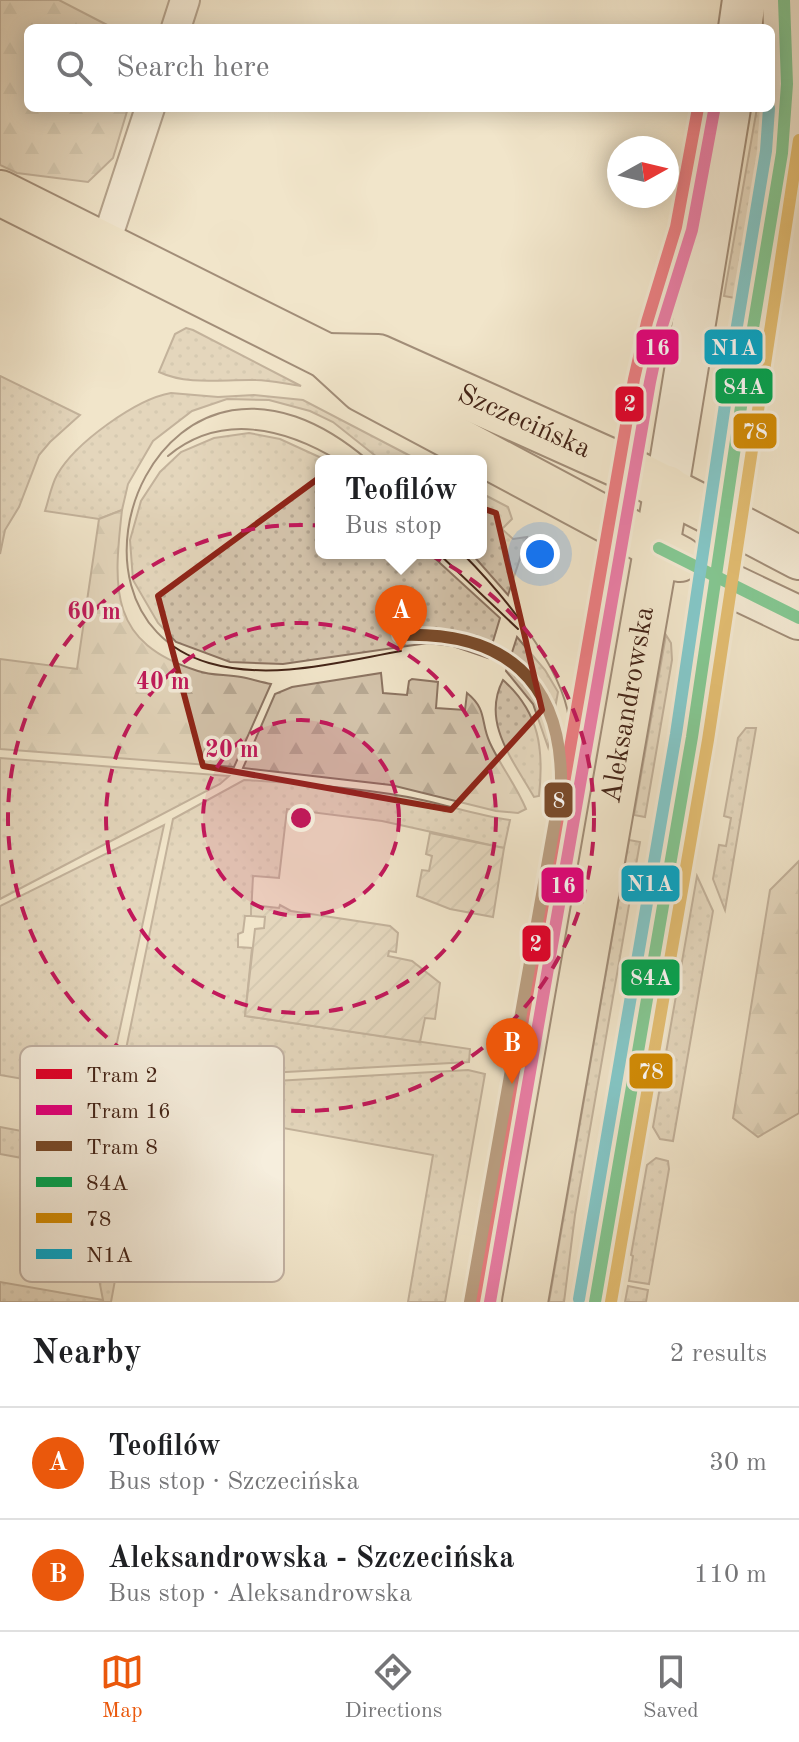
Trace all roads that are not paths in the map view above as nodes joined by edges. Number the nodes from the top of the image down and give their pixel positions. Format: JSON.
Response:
{"nodes":[{"id":1,"x":185,"y":0,"type":"edge"},
{"id":2,"x":744,"y":0,"type":"edge"},
{"id":3,"x":784,"y":0,"type":"edge"},
{"id":4,"x":177,"y":24,"type":"edge"},
{"id":5,"x":741,"y":24,"type":"edge"},
{"id":6,"x":149,"y":112,"type":"edge"},
{"id":7,"x":728,"y":112,"type":"edge"},
{"id":8,"x":0,"y":193,"type":"edge"},
{"id":9,"x":105,"y":245,"type":"junction"},
{"id":10,"x":326,"y":356,"type":"junction"},
{"id":11,"x":485,"y":455,"type":"edge"},
{"id":12,"x":487,"y":456,"type":"edge"},
{"id":13,"x":667,"y":488,"type":"junction"},
{"id":14,"x":725,"y":519,"type":"junction"},
{"id":15,"x":657,"y":547,"type":"junction"},
{"id":16,"x":799,"y":558,"type":"edge"},
{"id":17,"x":717,"y":579,"type":"junction"},
{"id":18,"x":799,"y":618,"type":"edge"},
{"id":19,"x":525,"y":1302,"type":"edge"},
{"id":20,"x":595,"y":1302,"type":"edge"}],
"edges":[{"from":1,"to":4,"type":"street"},
{"from":2,"to":5,"type":"main road"},
{"from":3,"to":14,"type":"main road"},
{"from":6,"to":9,"type":"street"},
{"from":7,"to":13,"type":"main road","name":"Aleksandrowska"},
{"from":8,"to":9,"type":"main road","name":"Szczecińska"},
{"from":9,"to":10,"type":"main road","name":"Szczecińska"},
{"from":10,"to":11,"type":"main road","name":"Szczecińska"},
{"from":10,"to":13,"type":"main road","name":"Szczecińska"},
{"from":12,"to":15,"type":"main road","name":"Szczecińska"},
{"from":13,"to":14,"type":"main road","name":"Szczecińska"},
{"from":13,"to":15,"type":"main road","name":"Aleksandrowska"},
{"from":14,"to":16,"type":"main road","name":"Szczecińska"},
{"from":14,"to":17,"type":"main road"},
{"from":15,"to":17,"type":"main road","name":"Szczecińska"},
{"from":15,"to":19,"type":"main road","name":"Aleksandrowska"},
{"from":17,"to":18,"type":"main road","name":"Szczecińska"},
{"from":17,"to":20,"type":"main road"}]}
